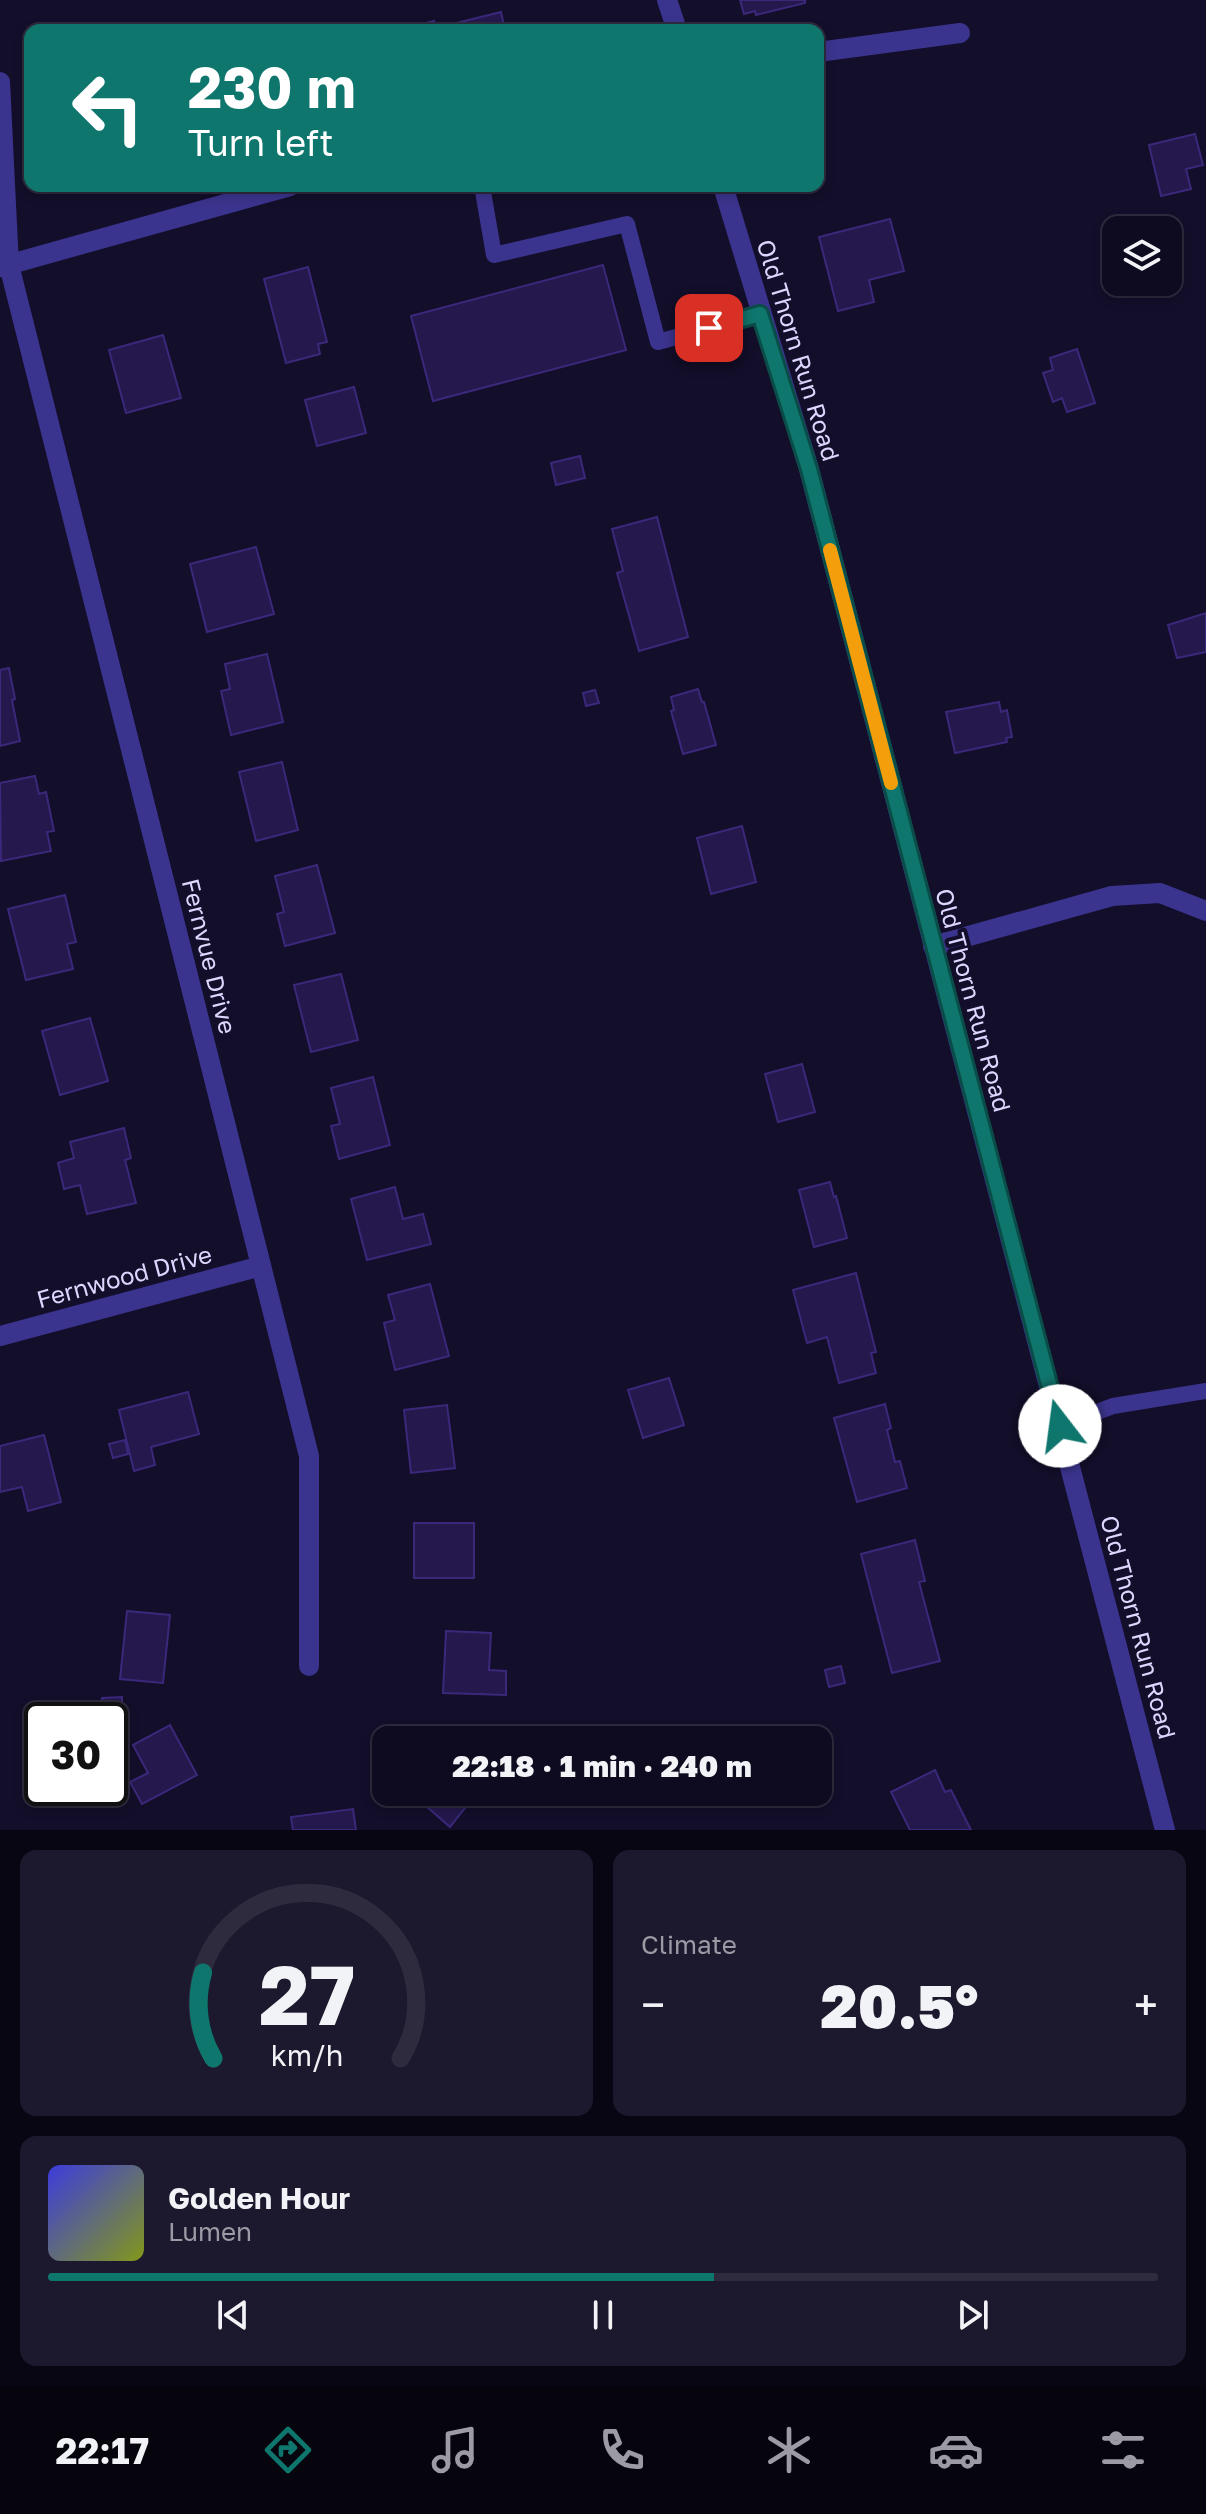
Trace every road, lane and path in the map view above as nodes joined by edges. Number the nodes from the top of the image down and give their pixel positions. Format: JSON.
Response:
{"nodes":[{"id":1,"x":667,"y":0,"type":"edge"},
{"id":2,"x":675,"y":24,"type":"edge"},
{"id":3,"x":960,"y":33,"type":"dead end"},
{"id":4,"x":824,"y":51,"type":"edge"},
{"id":5,"x":0,"y":82,"type":"edge"},
{"id":6,"x":269,"y":192,"type":"edge"},
{"id":7,"x":483,"y":192,"type":"edge"},
{"id":8,"x":725,"y":192,"type":"edge"},
{"id":9,"x":4,"y":266,"type":"edge"},
{"id":10,"x":760,"y":314,"type":"junction"},
{"id":11,"x":1206,"y":911,"type":"edge"},
{"id":12,"x":933,"y":946,"type":"junction"},
{"id":13,"x":261,"y":1266,"type":"junction"},
{"id":14,"x":0,"y":1336,"type":"edge"},
{"id":15,"x":1206,"y":1391,"type":"edge"},
{"id":16,"x":1060,"y":1426,"type":"junction"},
{"id":17,"x":309,"y":1666,"type":"dead end"},
{"id":18,"x":1165,"y":1830,"type":"edge"}],
"edges":[{"from":1,"to":2,"type":"street"},
{"from":3,"to":4,"type":"street"},
{"from":5,"to":9,"type":"street","name":"Fernvue Drive"},
{"from":6,"to":9,"type":"street"},
{"from":7,"to":10,"type":"lane"},
{"from":8,"to":10,"type":"street","name":"Old Thorn Run Road"},
{"from":9,"to":13,"type":"street","name":"Fernvue Drive"},
{"from":10,"to":12,"type":"street","name":"Old Thorn Run Road"},
{"from":11,"to":12,"type":"street"},
{"from":12,"to":16,"type":"street","name":"Old Thorn Run Road"},
{"from":13,"to":14,"type":"street","name":"Fernwood Drive"},
{"from":13,"to":17,"type":"street","name":"Fernvue Drive"},
{"from":15,"to":16,"type":"lane"},
{"from":16,"to":18,"type":"street","name":"Old Thorn Run Road"}]}
